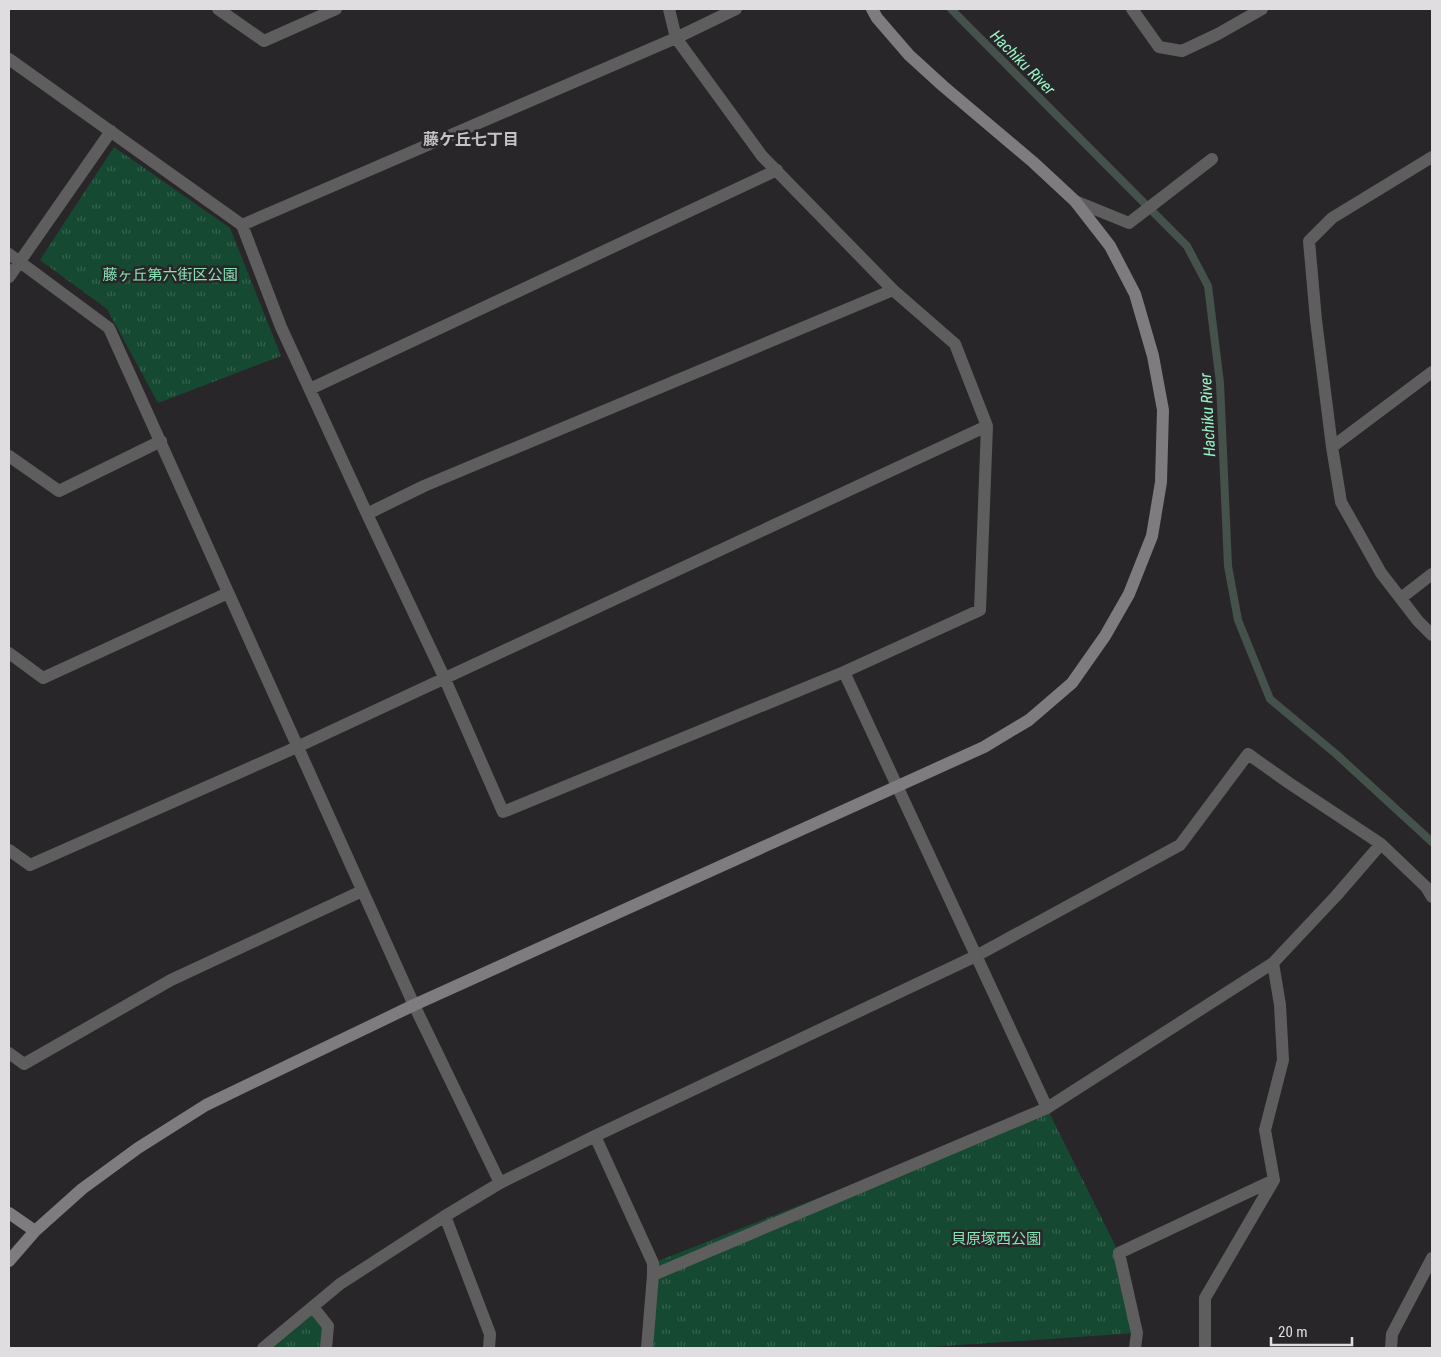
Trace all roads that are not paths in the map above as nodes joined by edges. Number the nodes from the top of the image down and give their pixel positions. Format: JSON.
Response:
{"nodes":[{"id":1,"x":218,"y":9,"type":"edge"},
{"id":2,"x":336,"y":9,"type":"edge"},
{"id":3,"x":669,"y":9,"type":"edge"},
{"id":4,"x":736,"y":9,"type":"edge"},
{"id":5,"x":872,"y":9,"type":"edge"},
{"id":6,"x":1132,"y":9,"type":"edge"},
{"id":7,"x":1262,"y":9,"type":"edge"},
{"id":8,"x":676,"y":38,"type":"junction"},
{"id":9,"x":9,"y":59,"type":"edge"},
{"id":10,"x":111,"y":131,"type":"junction"},
{"id":11,"x":1432,"y":157,"type":"edge"},
{"id":12,"x":1212,"y":159,"type":"dead end"},
{"id":13,"x":776,"y":170,"type":"junction"},
{"id":14,"x":1075,"y":201,"type":"junction"},
{"id":15,"x":242,"y":225,"type":"junction"},
{"id":16,"x":14,"y":258,"type":"edge"},
{"id":17,"x":9,"y":277,"type":"edge"},
{"id":18,"x":893,"y":290,"type":"junction"},
{"id":19,"x":1432,"y":372,"type":"edge"},
{"id":20,"x":310,"y":389,"type":"junction"},
{"id":21,"x":987,"y":426,"type":"junction"},
{"id":22,"x":161,"y":441,"type":"junction"},
{"id":23,"x":1332,"y":447,"type":"junction"},
{"id":24,"x":9,"y":456,"type":"edge"},
{"id":25,"x":367,"y":514,"type":"junction"},
{"id":26,"x":1432,"y":574,"type":"edge"},
{"id":27,"x":228,"y":593,"type":"junction"},
{"id":28,"x":1401,"y":598,"type":"junction"},
{"id":29,"x":1432,"y":636,"type":"edge"},
{"id":30,"x":9,"y":653,"type":"edge"},
{"id":31,"x":844,"y":672,"type":"junction"},
{"id":32,"x":444,"y":677,"type":"junction"},
{"id":33,"x":297,"y":746,"type":"junction"},
{"id":34,"x":897,"y":786,"type":"junction"},
{"id":35,"x":1381,"y":844,"type":"junction"},
{"id":36,"x":9,"y":850,"type":"edge"},
{"id":37,"x":362,"y":891,"type":"junction"},
{"id":38,"x":1432,"y":897,"type":"edge"},
{"id":39,"x":976,"y":956,"type":"junction"},
{"id":40,"x":1274,"y":963,"type":"junction"},
{"id":41,"x":414,"y":1005,"type":"junction"},
{"id":42,"x":9,"y":1053,"type":"edge"},
{"id":43,"x":1047,"y":1108,"type":"junction"},
{"id":44,"x":595,"y":1136,"type":"junction"},
{"id":45,"x":1274,"y":1180,"type":"junction"},
{"id":46,"x":500,"y":1184,"type":"junction"},
{"id":47,"x":9,"y":1213,"type":"edge"},
{"id":48,"x":445,"y":1216,"type":"junction"},
{"id":49,"x":35,"y":1231,"type":"junction"},
{"id":50,"x":1432,"y":1258,"type":"edge"},
{"id":51,"x":9,"y":1261,"type":"edge"},
{"id":52,"x":653,"y":1276,"type":"junction"},
{"id":53,"x":313,"y":1306,"type":"junction"},
{"id":54,"x":263,"y":1348,"type":"edge"},
{"id":55,"x":326,"y":1348,"type":"edge"},
{"id":56,"x":489,"y":1348,"type":"edge"},
{"id":57,"x":647,"y":1348,"type":"edge"},
{"id":58,"x":1136,"y":1348,"type":"edge"},
{"id":59,"x":1205,"y":1348,"type":"edge"},
{"id":60,"x":1391,"y":1348,"type":"edge"}],
"edges":[{"from":1,"to":2,"type":"street"},
{"from":3,"to":8,"type":"street"},
{"from":4,"to":8,"type":"street"},
{"from":5,"to":14,"type":"street"},
{"from":6,"to":7,"type":"street"},
{"from":8,"to":13,"type":"street"},
{"from":8,"to":15,"type":"street"},
{"from":9,"to":10,"type":"street"},
{"from":10,"to":15,"type":"street"},
{"from":10,"to":16,"type":"street"},
{"from":11,"to":23,"type":"street"},
{"from":12,"to":14,"type":"street"},
{"from":13,"to":18,"type":"street"},
{"from":13,"to":20,"type":"street"},
{"from":14,"to":34,"type":"street"},
{"from":15,"to":20,"type":"street"},
{"from":16,"to":17,"type":"street"},
{"from":16,"to":22,"type":"street"},
{"from":18,"to":21,"type":"street"},
{"from":18,"to":25,"type":"street"},
{"from":19,"to":23,"type":"street"},
{"from":20,"to":25,"type":"street"},
{"from":21,"to":31,"type":"street"},
{"from":21,"to":32,"type":"street"},
{"from":22,"to":24,"type":"street"},
{"from":22,"to":27,"type":"street"},
{"from":23,"to":28,"type":"street"},
{"from":25,"to":32,"type":"street"},
{"from":26,"to":28,"type":"street"},
{"from":27,"to":30,"type":"street"},
{"from":27,"to":33,"type":"street"},
{"from":28,"to":29,"type":"street"},
{"from":31,"to":32,"type":"street"},
{"from":31,"to":34,"type":"street"},
{"from":32,"to":33,"type":"street"},
{"from":33,"to":36,"type":"street"},
{"from":33,"to":37,"type":"street"},
{"from":34,"to":39,"type":"street"},
{"from":34,"to":41,"type":"street"},
{"from":35,"to":38,"type":"street"},
{"from":35,"to":39,"type":"street"},
{"from":35,"to":40,"type":"street"},
{"from":37,"to":41,"type":"street"},
{"from":37,"to":42,"type":"street"},
{"from":39,"to":43,"type":"street"},
{"from":39,"to":44,"type":"street"},
{"from":40,"to":43,"type":"street"},
{"from":40,"to":45,"type":"street"},
{"from":41,"to":46,"type":"street"},
{"from":41,"to":49,"type":"street"},
{"from":43,"to":52,"type":"street"},
{"from":44,"to":46,"type":"street"},
{"from":44,"to":52,"type":"street"},
{"from":45,"to":58,"type":"street"},
{"from":45,"to":59,"type":"street"},
{"from":46,"to":48,"type":"street"},
{"from":47,"to":49,"type":"street"},
{"from":48,"to":53,"type":"street"},
{"from":48,"to":56,"type":"street"},
{"from":49,"to":51,"type":"street"},
{"from":50,"to":60,"type":"street"},
{"from":52,"to":57,"type":"street"},
{"from":53,"to":54,"type":"street"},
{"from":53,"to":55,"type":"street"}]}
